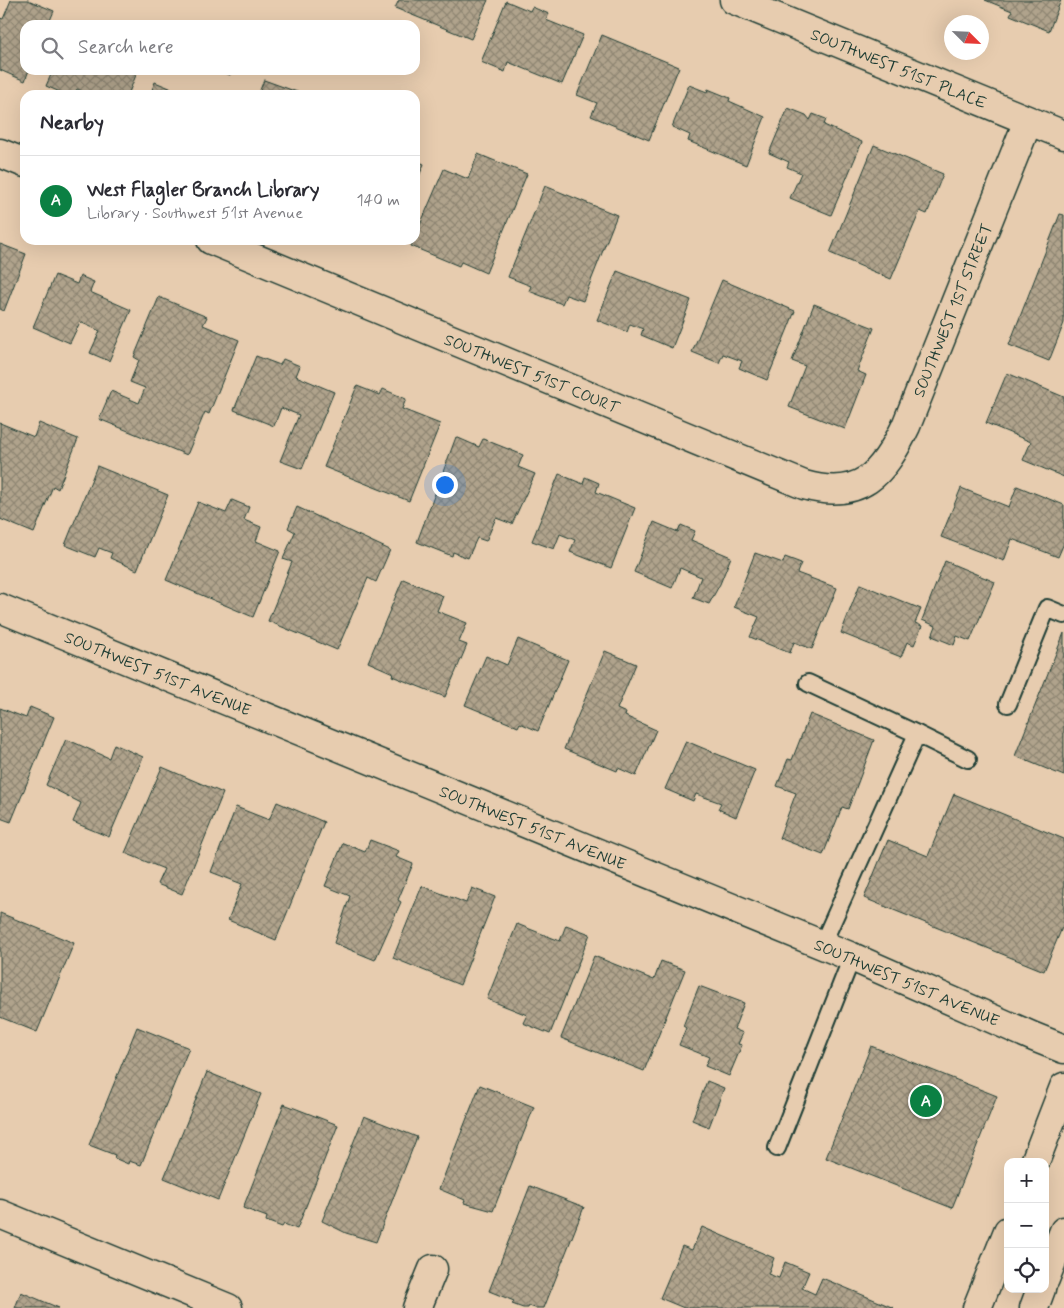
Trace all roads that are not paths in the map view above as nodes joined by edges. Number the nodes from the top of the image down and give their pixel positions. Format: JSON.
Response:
{"nodes":[{"id":1,"x":734,"y":0,"type":"edge"},
{"id":2,"x":1028,"y":120,"type":"junction"},
{"id":3,"x":1064,"y":135,"type":"edge"},
{"id":4,"x":0,"y":153,"type":"edge"},
{"id":5,"x":20,"y":161,"type":"edge"},
{"id":6,"x":223,"y":245,"type":"edge"},
{"id":7,"x":857,"y":486,"type":"joint"},
{"id":8,"x":0,"y":608,"type":"edge"},
{"id":9,"x":1064,"y":615,"type":"edge"},
{"id":10,"x":808,"y":683,"type":"dead end"},
{"id":11,"x":1008,"y":704,"type":"dead end"},
{"id":12,"x":917,"y":734,"type":"junction"},
{"id":13,"x":968,"y":759,"type":"dead end"},
{"id":14,"x":822,"y":945,"type":"junction"},
{"id":15,"x":852,"y":958,"type":"junction"},
{"id":16,"x":1064,"y":1049,"type":"edge"},
{"id":17,"x":1064,"y":1087,"type":"edge"},
{"id":18,"x":777,"y":1148,"type":"dead end"},
{"id":19,"x":1037,"y":1158,"type":"edge"},
{"id":20,"x":0,"y":1214,"type":"edge"},
{"id":21,"x":1064,"y":1231,"type":"edge"},
{"id":22,"x":1004,"y":1241,"type":"edge"},
{"id":23,"x":433,"y":1269,"type":"dead end"},
{"id":24,"x":1049,"y":1269,"type":"edge"},
{"id":25,"x":1040,"y":1293,"type":"edge"},
{"id":26,"x":228,"y":1308,"type":"edge"},
{"id":27,"x":417,"y":1308,"type":"edge"},
{"id":28,"x":977,"y":1308,"type":"edge"},
{"id":29,"x":1034,"y":1308,"type":"edge"}],
"edges":[{"from":1,"to":2,"type":"street","name":"SOUTHWEST 51ST PLACE"},
{"from":2,"to":3,"type":"street","name":"SOUTHWEST 51ST PLACE"},
{"from":2,"to":7,"type":"street","name":"SOUTHWEST 1ST STREET"},
{"from":4,"to":5,"type":"street"},
{"from":6,"to":7,"type":"street","name":"SOUTHWEST 51ST COURT"},
{"from":8,"to":14,"type":"street","name":"SOUTHWEST 51ST AVENUE"},
{"from":9,"to":11,"type":"lane"},
{"from":10,"to":12,"type":"lane"},
{"from":12,"to":13,"type":"lane"},
{"from":12,"to":14,"type":"lane"},
{"from":14,"to":15,"type":"street","name":"SOUTHWEST 51ST AVENUE"},
{"from":15,"to":16,"type":"street","name":"SOUTHWEST 51ST AVENUE"},
{"from":15,"to":18,"type":"lane"},
{"from":17,"to":19,"type":"street"},
{"from":20,"to":26,"type":"street"},
{"from":21,"to":24,"type":"street"},
{"from":22,"to":28,"type":"street"},
{"from":23,"to":27,"type":"street"},
{"from":25,"to":29,"type":"street"}]}
